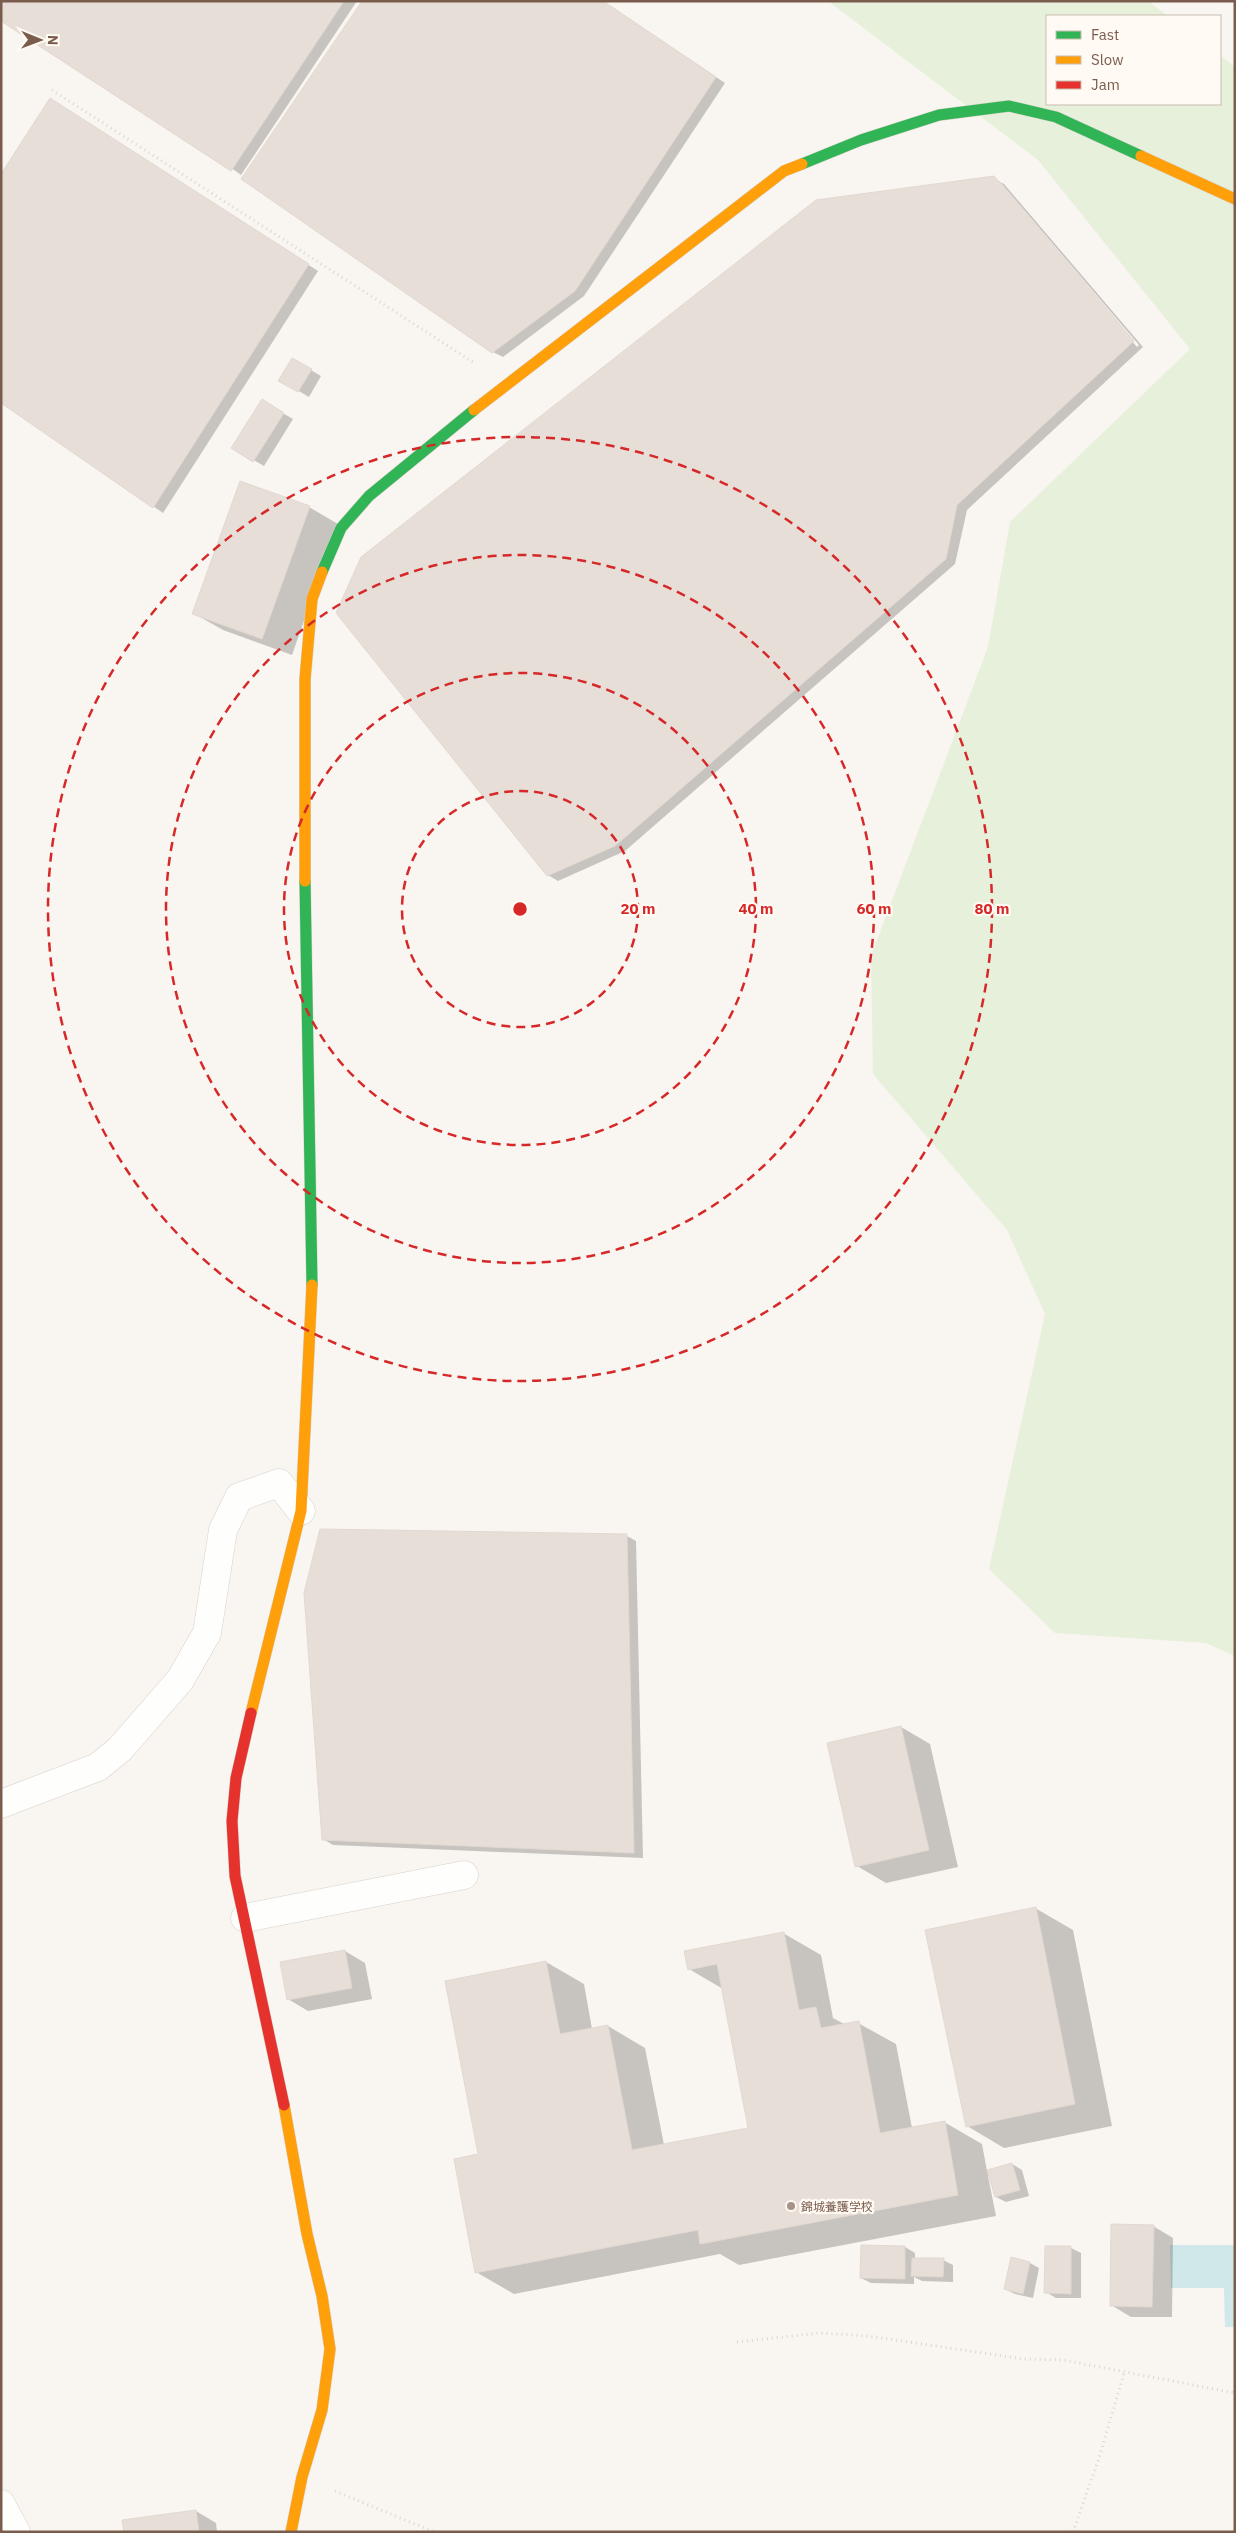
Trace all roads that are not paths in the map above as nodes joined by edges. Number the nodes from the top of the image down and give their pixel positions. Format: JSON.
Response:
{"nodes":[{"id":1,"x":1235,"y":199,"type":"edge"},
{"id":2,"x":301,"y":1511,"type":"junction"},
{"id":3,"x":1,"y":1804,"type":"edge"},
{"id":4,"x":464,"y":1875,"type":"dead end"},
{"id":5,"x":245,"y":1918,"type":"junction"},
{"id":6,"x":1,"y":2504,"type":"edge"},
{"id":7,"x":16,"y":2532,"type":"edge"},
{"id":8,"x":291,"y":2532,"type":"edge"}],
"edges":[{"from":1,"to":2,"type":"street"},
{"from":2,"to":3,"type":"street"},
{"from":2,"to":5,"type":"street"},
{"from":4,"to":5,"type":"street"},
{"from":5,"to":8,"type":"street"},
{"from":6,"to":7,"type":"street"}]}
